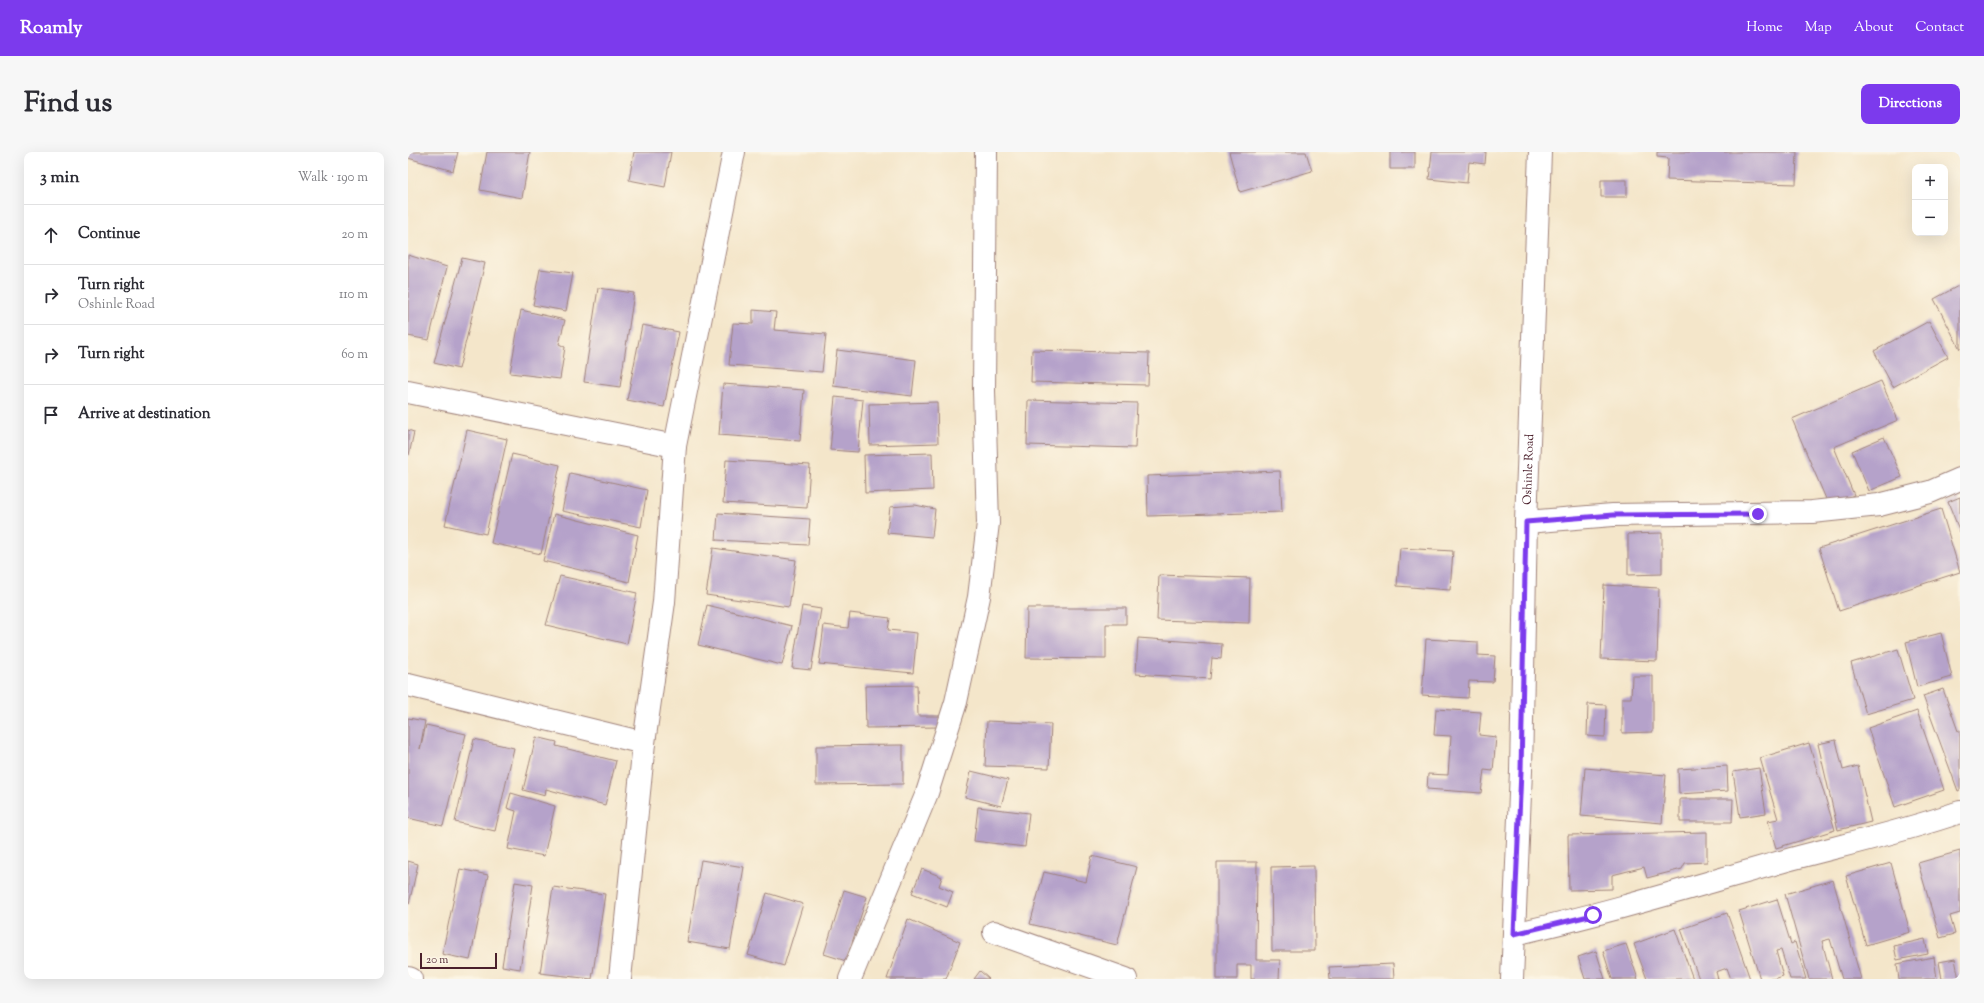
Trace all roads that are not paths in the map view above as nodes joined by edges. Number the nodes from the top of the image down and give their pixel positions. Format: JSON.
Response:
{"nodes":[{"id":1,"x":734,"y":152,"type":"edge"},
{"id":2,"x":986,"y":152,"type":"edge"},
{"id":3,"x":1540,"y":152,"type":"edge"},
{"id":4,"x":408,"y":392,"type":"edge"},
{"id":5,"x":675,"y":446,"type":"junction"},
{"id":6,"x":1960,"y":479,"type":"edge"},
{"id":7,"x":1526,"y":522,"type":"junction"},
{"id":8,"x":408,"y":684,"type":"edge"},
{"id":9,"x":644,"y":743,"type":"junction"},
{"id":10,"x":1960,"y":812,"type":"edge"},
{"id":11,"x":994,"y":932,"type":"dead end"},
{"id":12,"x":1514,"y":934,"type":"junction"},
{"id":13,"x":408,"y":978,"type":"edge"},
{"id":14,"x":411,"y":979,"type":"edge"},
{"id":15,"x":620,"y":979,"type":"edge"},
{"id":16,"x":850,"y":979,"type":"edge"},
{"id":17,"x":1126,"y":979,"type":"edge"},
{"id":18,"x":1512,"y":979,"type":"edge"}],
"edges":[{"from":1,"to":5,"type":"street"},
{"from":2,"to":16,"type":"street"},
{"from":3,"to":7,"type":"street","name":"Oshinle Road"},
{"from":4,"to":5,"type":"street"},
{"from":5,"to":9,"type":"street"},
{"from":6,"to":7,"type":"street"},
{"from":7,"to":12,"type":"street","name":"Oshinle Road"},
{"from":8,"to":9,"type":"street"},
{"from":9,"to":15,"type":"street"},
{"from":10,"to":12,"type":"street"},
{"from":11,"to":17,"type":"street"},
{"from":12,"to":18,"type":"street","name":"Oshinle Road"},
{"from":13,"to":14,"type":"street"}]}
